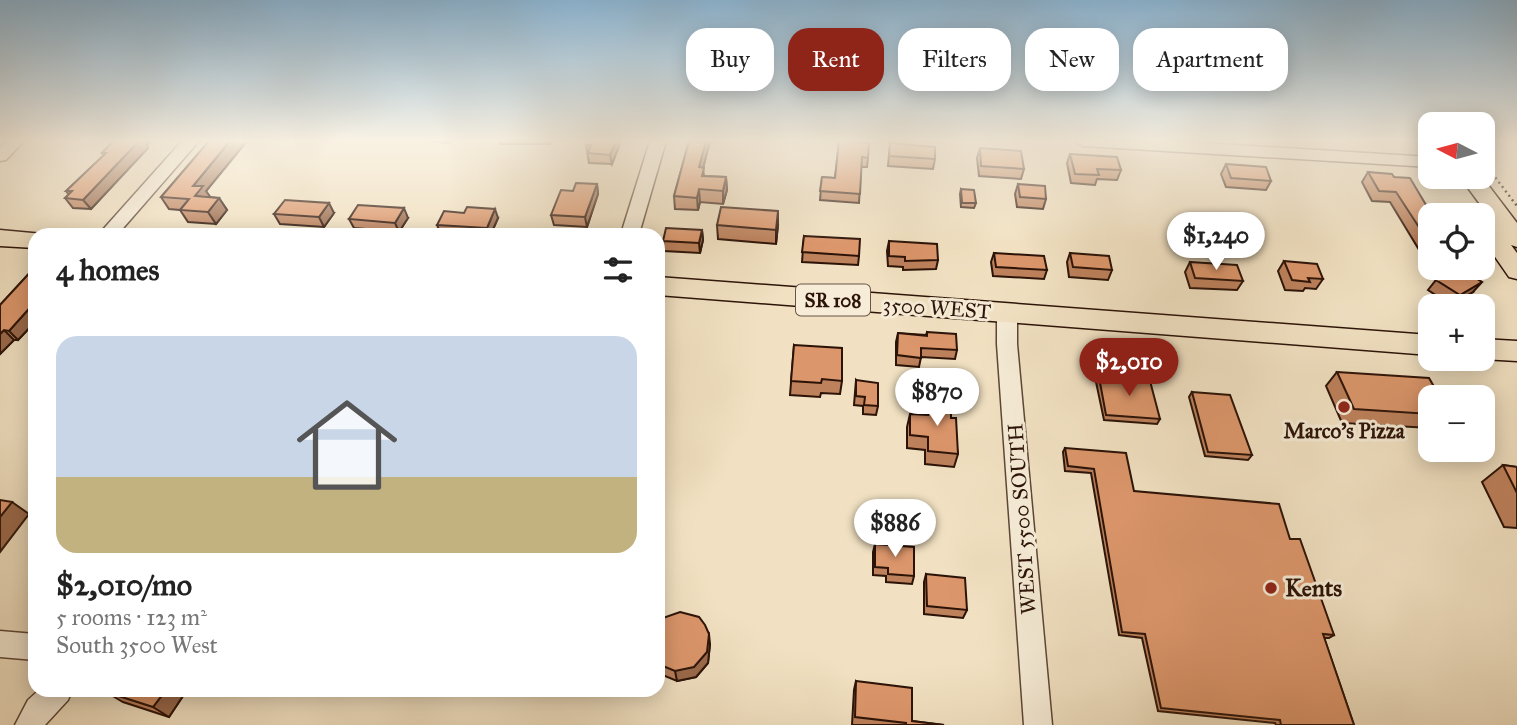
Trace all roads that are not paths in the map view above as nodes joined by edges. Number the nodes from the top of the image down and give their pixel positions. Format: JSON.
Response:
{"nodes":[{"id":1,"x":161,"y":175,"type":"edge"},
{"id":2,"x":648,"y":175,"type":"edge"},
{"id":3,"x":1480,"y":189,"type":"edge"},
{"id":4,"x":113,"y":228,"type":"edge"},
{"id":5,"x":632,"y":228,"type":"edge"},
{"id":6,"x":0,"y":237,"type":"edge"},
{"id":7,"x":28,"y":239,"type":"edge"},
{"id":8,"x":1517,"y":239,"type":"edge"},
{"id":9,"x":1495,"y":240,"type":"edge"},
{"id":10,"x":1517,"y":271,"type":"edge"},
{"id":11,"x":665,"y":287,"type":"edge"},
{"id":12,"x":1007,"y":313,"type":"junction"},
{"id":13,"x":1418,"y":344,"type":"edge"},
{"id":14,"x":1495,"y":350,"type":"edge"},
{"id":15,"x":1517,"y":351,"type":"edge"},
{"id":16,"x":0,"y":644,"type":"edge"},
{"id":17,"x":28,"y":646,"type":"edge"},
{"id":18,"x":51,"y":697,"type":"edge"},
{"id":19,"x":29,"y":725,"type":"edge"},
{"id":20,"x":1038,"y":725,"type":"edge"}],
"edges":[{"from":1,"to":4,"type":"street"},
{"from":2,"to":5,"type":"street"},
{"from":3,"to":8,"type":"main road"},
{"from":6,"to":7,"type":"main road"},
{"from":9,"to":10,"type":"main road"},
{"from":11,"to":12,"type":"main road","name":"3500 WEST","number":"SR 108"},
{"from":12,"to":13,"type":"main road","number":"SR 108"},
{"from":12,"to":20,"type":"street","name":"WEST 5500 SOUTH"},
{"from":14,"to":15,"type":"main road"},
{"from":16,"to":17,"type":"street"},
{"from":18,"to":19,"type":"street"}]}
